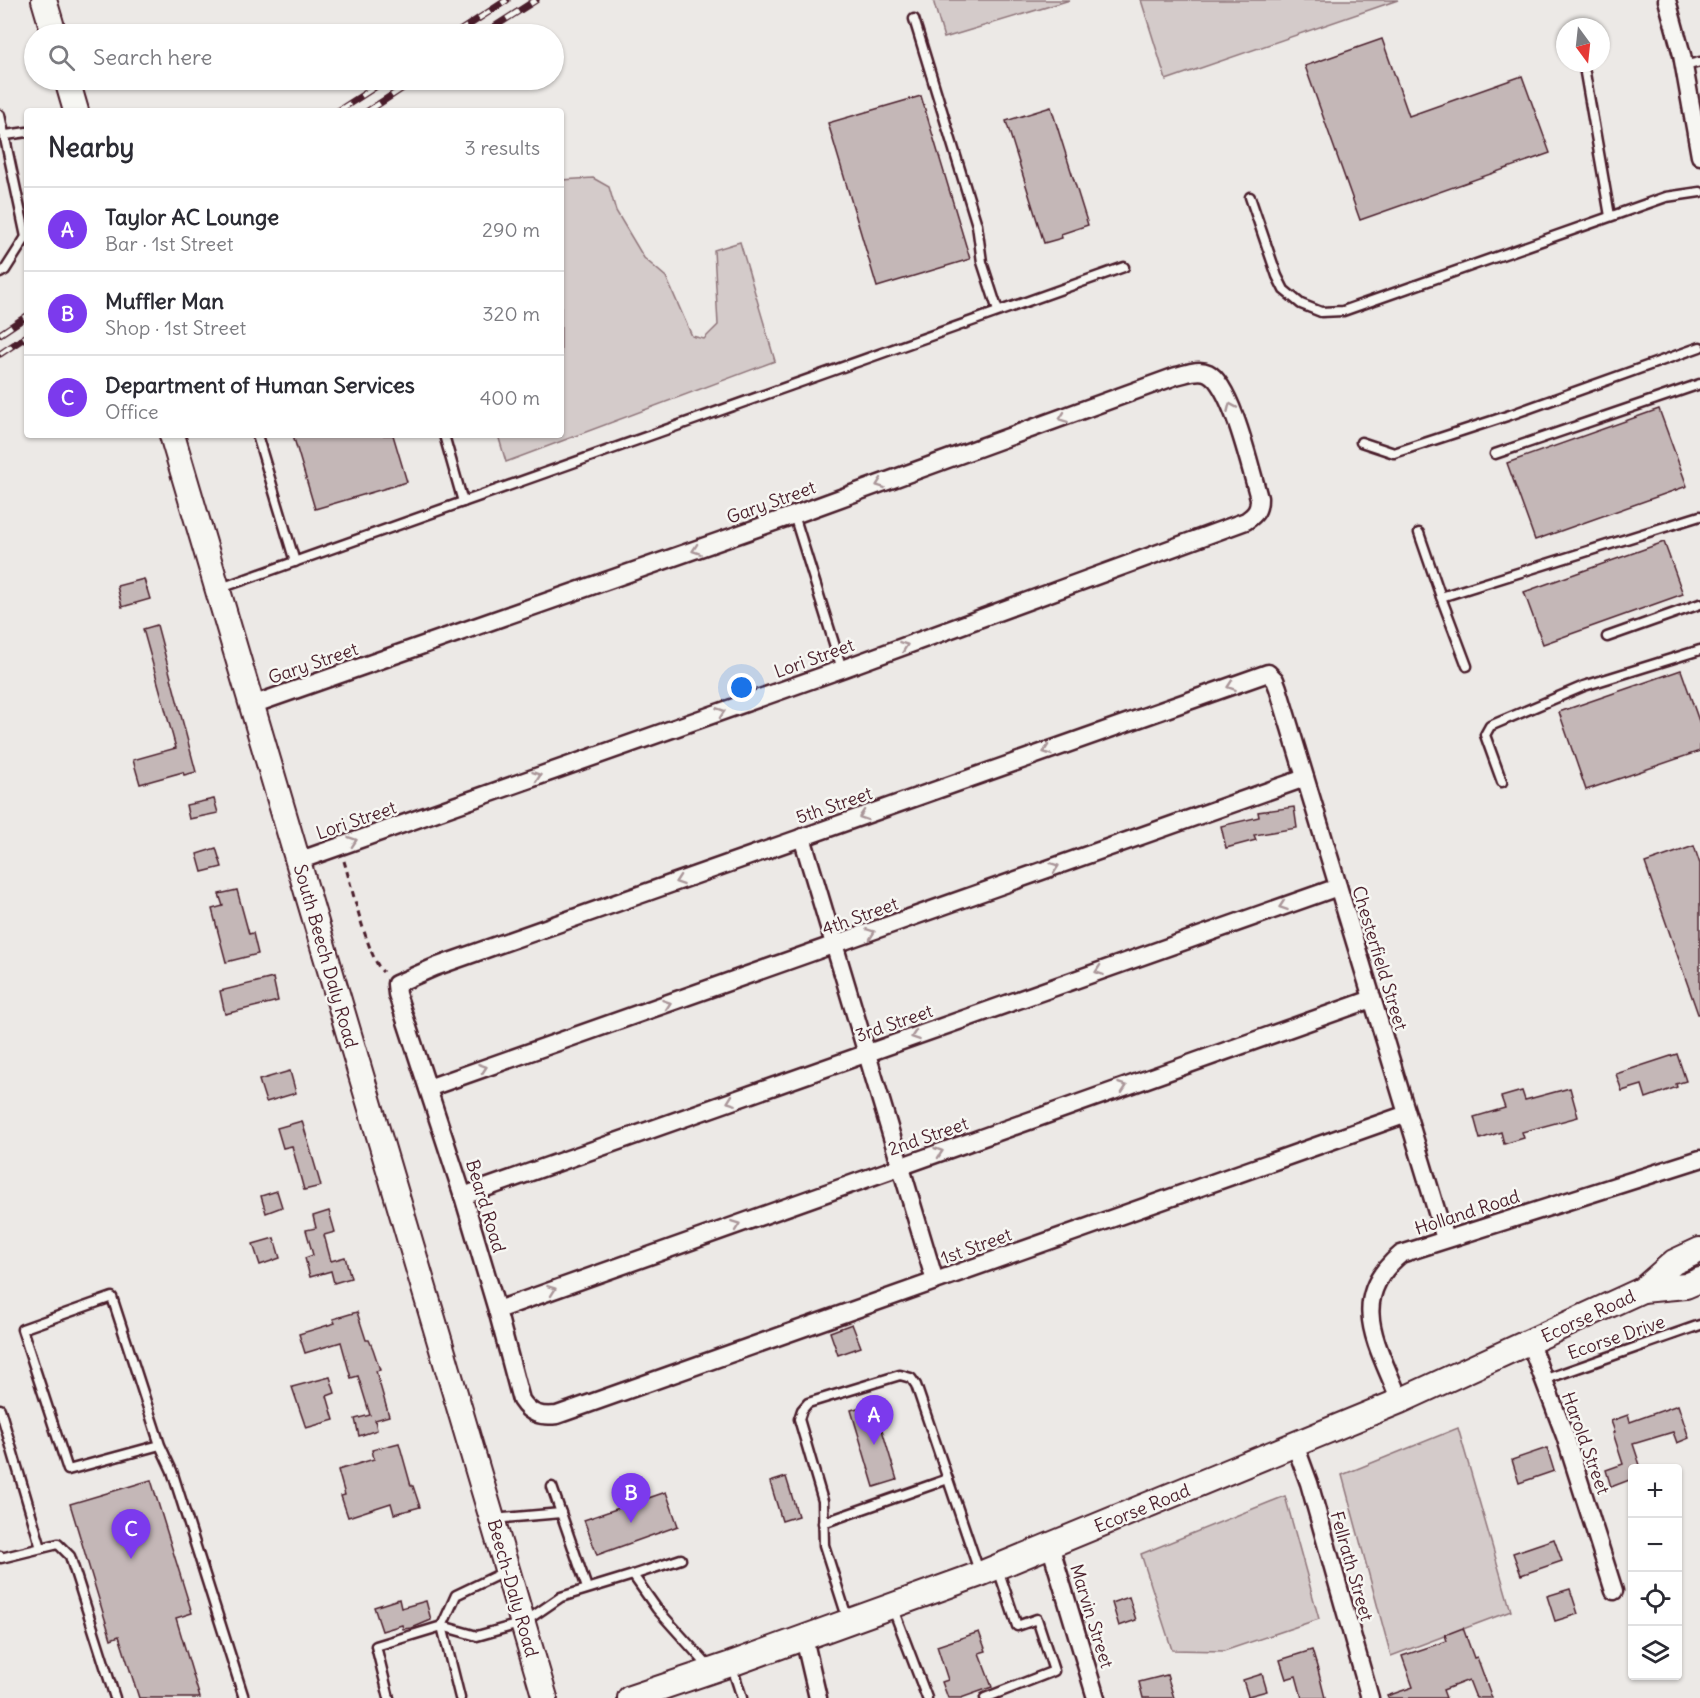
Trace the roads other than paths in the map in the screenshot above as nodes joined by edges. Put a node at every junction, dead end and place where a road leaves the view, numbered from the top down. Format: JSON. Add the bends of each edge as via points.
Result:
{"nodes":[{"id":1,"x":44,"y":0,"type":"edge"},
{"id":2,"x":1667,"y":0,"type":"edge"},
{"id":3,"x":914,"y":19,"type":"dead end"},
{"id":4,"x":51,"y":24,"type":"edge"},
{"id":5,"x":1692,"y":64,"type":"edge"},
{"id":6,"x":1585,"y":73,"type":"dead end"},
{"id":7,"x":70,"y":90,"type":"edge"},
{"id":8,"x":75,"y":108,"type":"edge"},
{"id":9,"x":0,"y":115,"type":"edge"},
{"id":10,"x":24,"y":132,"type":"edge"},
{"id":11,"x":3,"y":133,"type":"edge"},
{"id":12,"x":1700,"y":156,"type":"edge"},
{"id":13,"x":1700,"y":192,"type":"edge"},
{"id":14,"x":1250,"y":197,"type":"dead end"},
{"id":15,"x":1610,"y":216,"type":"junction"},
{"id":16,"x":24,"y":228,"type":"edge"},
{"id":17,"x":24,"y":240,"type":"edge"},
{"id":18,"x":1124,"y":267,"type":"dead end"},
{"id":19,"x":0,"y":273,"type":"edge"},
{"id":20,"x":998,"y":311,"type":"junction"},
{"id":21,"x":1700,"y":347,"type":"edge"},
{"id":22,"x":1700,"y":384,"type":"edge"},
{"id":23,"x":173,"y":438,"type":"edge"},
{"id":24,"x":258,"y":438,"type":"edge"},
{"id":25,"x":445,"y":438,"type":"edge"},
{"id":26,"x":1361,"y":442,"type":"dead end"},
{"id":27,"x":1495,"y":454,"type":"dead end"},
{"id":28,"x":1248,"y":463,"type":"joint"},
{"id":29,"x":463,"y":502,"type":"junction"},
{"id":30,"x":794,"y":515,"type":"junction"},
{"id":31,"x":1700,"y":516,"type":"edge"},
{"id":32,"x":1419,"y":533,"type":"dead end"},
{"id":33,"x":294,"y":562,"type":"junction"},
{"id":34,"x":218,"y":590,"type":"junction"},
{"id":35,"x":1441,"y":597,"type":"junction"},
{"id":36,"x":1700,"y":604,"type":"edge"},
{"id":37,"x":1607,"y":637,"type":"dead end"},
{"id":38,"x":1700,"y":650,"type":"edge"},
{"id":39,"x":1467,"y":666,"type":"dead end"},
{"id":40,"x":842,"y":669,"type":"junction"},
{"id":41,"x":1278,"y":688,"type":"joint"},
{"id":42,"x":252,"y":705,"type":"junction"},
{"id":43,"x":1305,"y":778,"type":"junction"},
{"id":44,"x":1502,"y":782,"type":"dead end"},
{"id":45,"x":802,"y":837,"type":"junction"},
{"id":46,"x":298,"y":861,"type":"junction"},
{"id":47,"x":1338,"y":887,"type":"junction"},
{"id":48,"x":835,"y":945,"type":"junction"},
{"id":49,"x":396,"y":984,"type":"joint"},
{"id":50,"x":1372,"y":999,"type":"junction"},
{"id":51,"x":867,"y":1053,"type":"junction"},
{"id":52,"x":428,"y":1088,"type":"junction"},
{"id":53,"x":1407,"y":1114,"type":"junction"},
{"id":54,"x":1700,"y":1159,"type":"edge"},
{"id":55,"x":901,"y":1166,"type":"junction"},
{"id":56,"x":463,"y":1196,"type":"junction"},
{"id":57,"x":1445,"y":1239,"type":"junction"},
{"id":58,"x":1700,"y":1250,"type":"edge"},
{"id":59,"x":1700,"y":1280,"type":"edge"},
{"id":60,"x":935,"y":1281,"type":"junction"},
{"id":61,"x":1642,"y":1290,"type":"junction"},
{"id":62,"x":497,"y":1310,"type":"junction"},
{"id":63,"x":1700,"y":1325,"type":"edge"},
{"id":64,"x":1530,"y":1343,"type":"junction"},
{"id":65,"x":1543,"y":1380,"type":"junction"},
{"id":66,"x":1400,"y":1401,"type":"junction"},
{"id":67,"x":0,"y":1409,"type":"edge"},
{"id":68,"x":557,"y":1415,"type":"joint"},
{"id":69,"x":160,"y":1445,"type":"junction"},
{"id":70,"x":1295,"y":1445,"type":"junction"},
{"id":71,"x":480,"y":1478,"type":"joint"},
{"id":72,"x":948,"y":1479,"type":"junction"},
{"id":73,"x":552,"y":1487,"type":"dead end"},
{"id":74,"x":561,"y":1513,"type":"junction"},
{"id":75,"x":492,"y":1519,"type":"junction"},
{"id":76,"x":823,"y":1523,"type":"junction"},
{"id":77,"x":1050,"y":1545,"type":"junction"},
{"id":78,"x":41,"y":1548,"type":"junction"},
{"id":79,"x":0,"y":1556,"type":"edge"},
{"id":80,"x":681,"y":1559,"type":"dead end"},
{"id":81,"x":507,"y":1570,"type":"junction"},
{"id":82,"x":988,"y":1570,"type":"junction"},
{"id":83,"x":633,"y":1575,"type":"junction"},
{"id":84,"x":587,"y":1588,"type":"junction"},
{"id":85,"x":1614,"y":1591,"type":"dead end"},
{"id":86,"x":892,"y":1606,"type":"junction"},
{"id":87,"x":849,"y":1622,"type":"junction"},
{"id":88,"x":523,"y":1623,"type":"junction"},
{"id":89,"x":442,"y":1626,"type":"junction"},
{"id":90,"x":804,"y":1638,"type":"junction"},
{"id":91,"x":721,"y":1667,"type":"junction"},
{"id":92,"x":115,"y":1698,"type":"edge"},
{"id":93,"x":244,"y":1698,"type":"edge"},
{"id":94,"x":389,"y":1698,"type":"edge"},
{"id":95,"x":460,"y":1698,"type":"edge"},
{"id":96,"x":545,"y":1698,"type":"edge"},
{"id":97,"x":630,"y":1698,"type":"edge"},
{"id":98,"x":742,"y":1698,"type":"edge"},
{"id":99,"x":818,"y":1698,"type":"edge"},
{"id":100,"x":927,"y":1698,"type":"edge"},
{"id":101,"x":985,"y":1698,"type":"edge"},
{"id":102,"x":1096,"y":1698,"type":"edge"},
{"id":103,"x":1370,"y":1698,"type":"edge"}],
"edges":[{"from":1,"to":4,"type":"street"},
{"from":2,"to":5,"type":"street"},
{"from":3,"to":20,"type":"lane","via":[[977,225],[982,262]]},
{"from":5,"to":12,"type":"street"},
{"from":6,"to":15,"type":"lane"},
{"from":7,"to":8,"type":"street"},
{"from":9,"to":11,"type":"lane"},
{"from":10,"to":11,"type":"lane"},
{"from":11,"to":16,"type":"lane"},
{"from":13,"to":15,"type":"lane","via":[[1666,196]]},
{"from":14,"to":15,"type":"lane","via":[[1284,290],[1301,304],[1321,312],[1343,311]]},
{"from":17,"to":19,"type":"lane"},
{"from":18,"to":20,"type":"lane"},
{"from":20,"to":29,"type":"lane"},
{"from":21,"to":26,"type":"lane","via":[[1394,453]]},
{"from":22,"to":27,"type":"lane"},
{"from":23,"to":34,"type":"street","name":"South Beech Daly Road"},
{"from":24,"to":33,"type":"lane"},
{"from":25,"to":29,"type":"lane"},
{"from":28,"to":30,"type":"street","name":"Gary Street","one_way":true,"via":[[1223,389],[1208,373],[1196,371]]},
{"from":40,"to":28,"type":"street","name":"Lori Street","one_way":true,"via":[[1246,522],[1259,507]]},
{"from":29,"to":33,"type":"lane"},
{"from":30,"to":40,"type":"lane"},
{"from":30,"to":42,"type":"street","name":"Gary Street","one_way":true},
{"from":31,"to":35,"type":"lane"},
{"from":32,"to":35,"type":"lane"},
{"from":33,"to":34,"type":"lane"},
{"from":34,"to":42,"type":"street","name":"South Beech Daly Road"},
{"from":35,"to":39,"type":"lane"},
{"from":36,"to":37,"type":"lane"},
{"from":38,"to":44,"type":"lane","via":[[1584,686],[1490,726],[1485,735]]},
{"from":46,"to":40,"type":"street","name":"Lori Street","one_way":true},
{"from":41,"to":43,"type":"street","name":"Chesterfield Street"},
{"from":41,"to":45,"type":"street","name":"5th Street","one_way":true,"via":[[1268,673]]},
{"from":42,"to":46,"type":"street","name":"South Beech Daly Road"},
{"from":43,"to":47,"type":"street","name":"Chesterfield Street"},
{"from":48,"to":43,"type":"street","name":"4th Street","one_way":true},
{"from":45,"to":48,"type":"street"},
{"from":45,"to":49,"type":"street","name":"5th Street","one_way":true},
{"from":46,"to":71,"type":"street","name":"South Beech Daly Road"},
{"from":47,"to":50,"type":"street","name":"Chesterfield Street"},
{"from":47,"to":51,"type":"street","name":"3rd Street","one_way":true},
{"from":48,"to":51,"type":"street"},
{"from":52,"to":48,"type":"street","name":"4th Street","one_way":true},
{"from":49,"to":52,"type":"street","name":"Beard Road"},
{"from":50,"to":53,"type":"street","name":"Chesterfield Street"},
{"from":55,"to":50,"type":"street","name":"2nd Street","one_way":true},
{"from":51,"to":55,"type":"street"},
{"from":51,"to":56,"type":"street","name":"3rd Street","one_way":true},
{"from":52,"to":56,"type":"street","name":"Beard Road"},
{"from":53,"to":57,"type":"street","name":"Chesterfield Street"},
{"from":53,"to":60,"type":"street","name":"1st Street"},
{"from":54,"to":57,"type":"street","name":"Holland Road"},
{"from":55,"to":60,"type":"street"},
{"from":62,"to":55,"type":"street","name":"2nd Street","one_way":true},
{"from":56,"to":62,"type":"street","name":"Beard Road"},
{"from":57,"to":66,"type":"street","name":"Holland Road","via":[[1401,1254],[1380,1275],[1371,1295],[1374,1335]]},
{"from":58,"to":61,"type":"street","name":"Ecorse Road","via":[[1674,1262]]},
{"from":59,"to":61,"type":"street","name":"Ecorse Road","via":[[1686,1286]]},
{"from":60,"to":68,"type":"street","name":"1st Street"},
{"from":61,"to":64,"type":"street","name":"Ecorse Road"},
{"from":62,"to":68,"type":"street","name":"Beard Road","via":[[521,1400],[535,1414]]},
{"from":63,"to":65,"type":"lane","name":"Ecorse Drive"},
{"from":64,"to":65,"type":"street","name":"Harold Street"},
{"from":64,"to":66,"type":"street","name":"Ecorse Road"},
{"from":65,"to":85,"type":"street","name":"Harold Street","via":[[1581,1483]]},
{"from":66,"to":70,"type":"street","name":"Ecorse Road"},
{"from":67,"to":78,"type":"lane"},
{"from":69,"to":69,"type":"lane","via":[[68,1470],[22,1329],[112,1297]]},
{"from":69,"to":93,"type":"lane"},
{"from":70,"to":77,"type":"street","name":"Ecorse Road"},
{"from":70,"to":103,"type":"street","name":"Fellrath Street"},
{"from":71,"to":75,"type":"street","name":"Beech-Daly Road"},
{"from":72,"to":76,"type":"lane"},
{"from":72,"to":76,"type":"lane","via":[[916,1385],[910,1378],[900,1375],[808,1403],[799,1419],[823,1501]]},
{"from":72,"to":82,"type":"lane"},
{"from":73,"to":74,"type":"lane"},
{"from":74,"to":75,"type":"lane"},
{"from":74,"to":84,"type":"lane"},
{"from":75,"to":81,"type":"street","name":"Beech-Daly Road"},
{"from":76,"to":87,"type":"lane","via":[[824,1545]]},
{"from":77,"to":82,"type":"street","name":"Ecorse Road"},
{"from":77,"to":102,"type":"street","name":"Marvin Street"},
{"from":78,"to":79,"type":"lane"},
{"from":78,"to":92,"type":"lane","via":[[58,1544],[70,1556]]},
{"from":80,"to":83,"type":"lane"},
{"from":81,"to":88,"type":"street","name":"Beech-Daly Road"},
{"from":81,"to":89,"type":"lane","via":[[456,1595]]},
{"from":82,"to":86,"type":"street","name":"Ecorse Road"},
{"from":82,"to":101,"type":"lane","via":[[1017,1626],[1037,1619],[1054,1671]]},
{"from":83,"to":84,"type":"lane"},
{"from":83,"to":91,"type":"lane","via":[[657,1609]]},
{"from":84,"to":88,"type":"lane","via":[[561,1597]]},
{"from":86,"to":87,"type":"street","name":"Ecorse Road"},
{"from":86,"to":100,"type":"lane"},
{"from":87,"to":90,"type":"street","name":"Ecorse Road"},
{"from":88,"to":89,"type":"lane","via":[[477,1636]]},
{"from":88,"to":96,"type":"street","name":"Beech-Daly Road"},
{"from":89,"to":94,"type":"lane","via":[[376,1646]]},
{"from":89,"to":95,"type":"lane"},
{"from":90,"to":91,"type":"street","name":"Ecorse Road"},
{"from":90,"to":99,"type":"street"},
{"from":91,"to":97,"type":"street","name":"Ecorse Road"},
{"from":91,"to":98,"type":"lane"}]}
